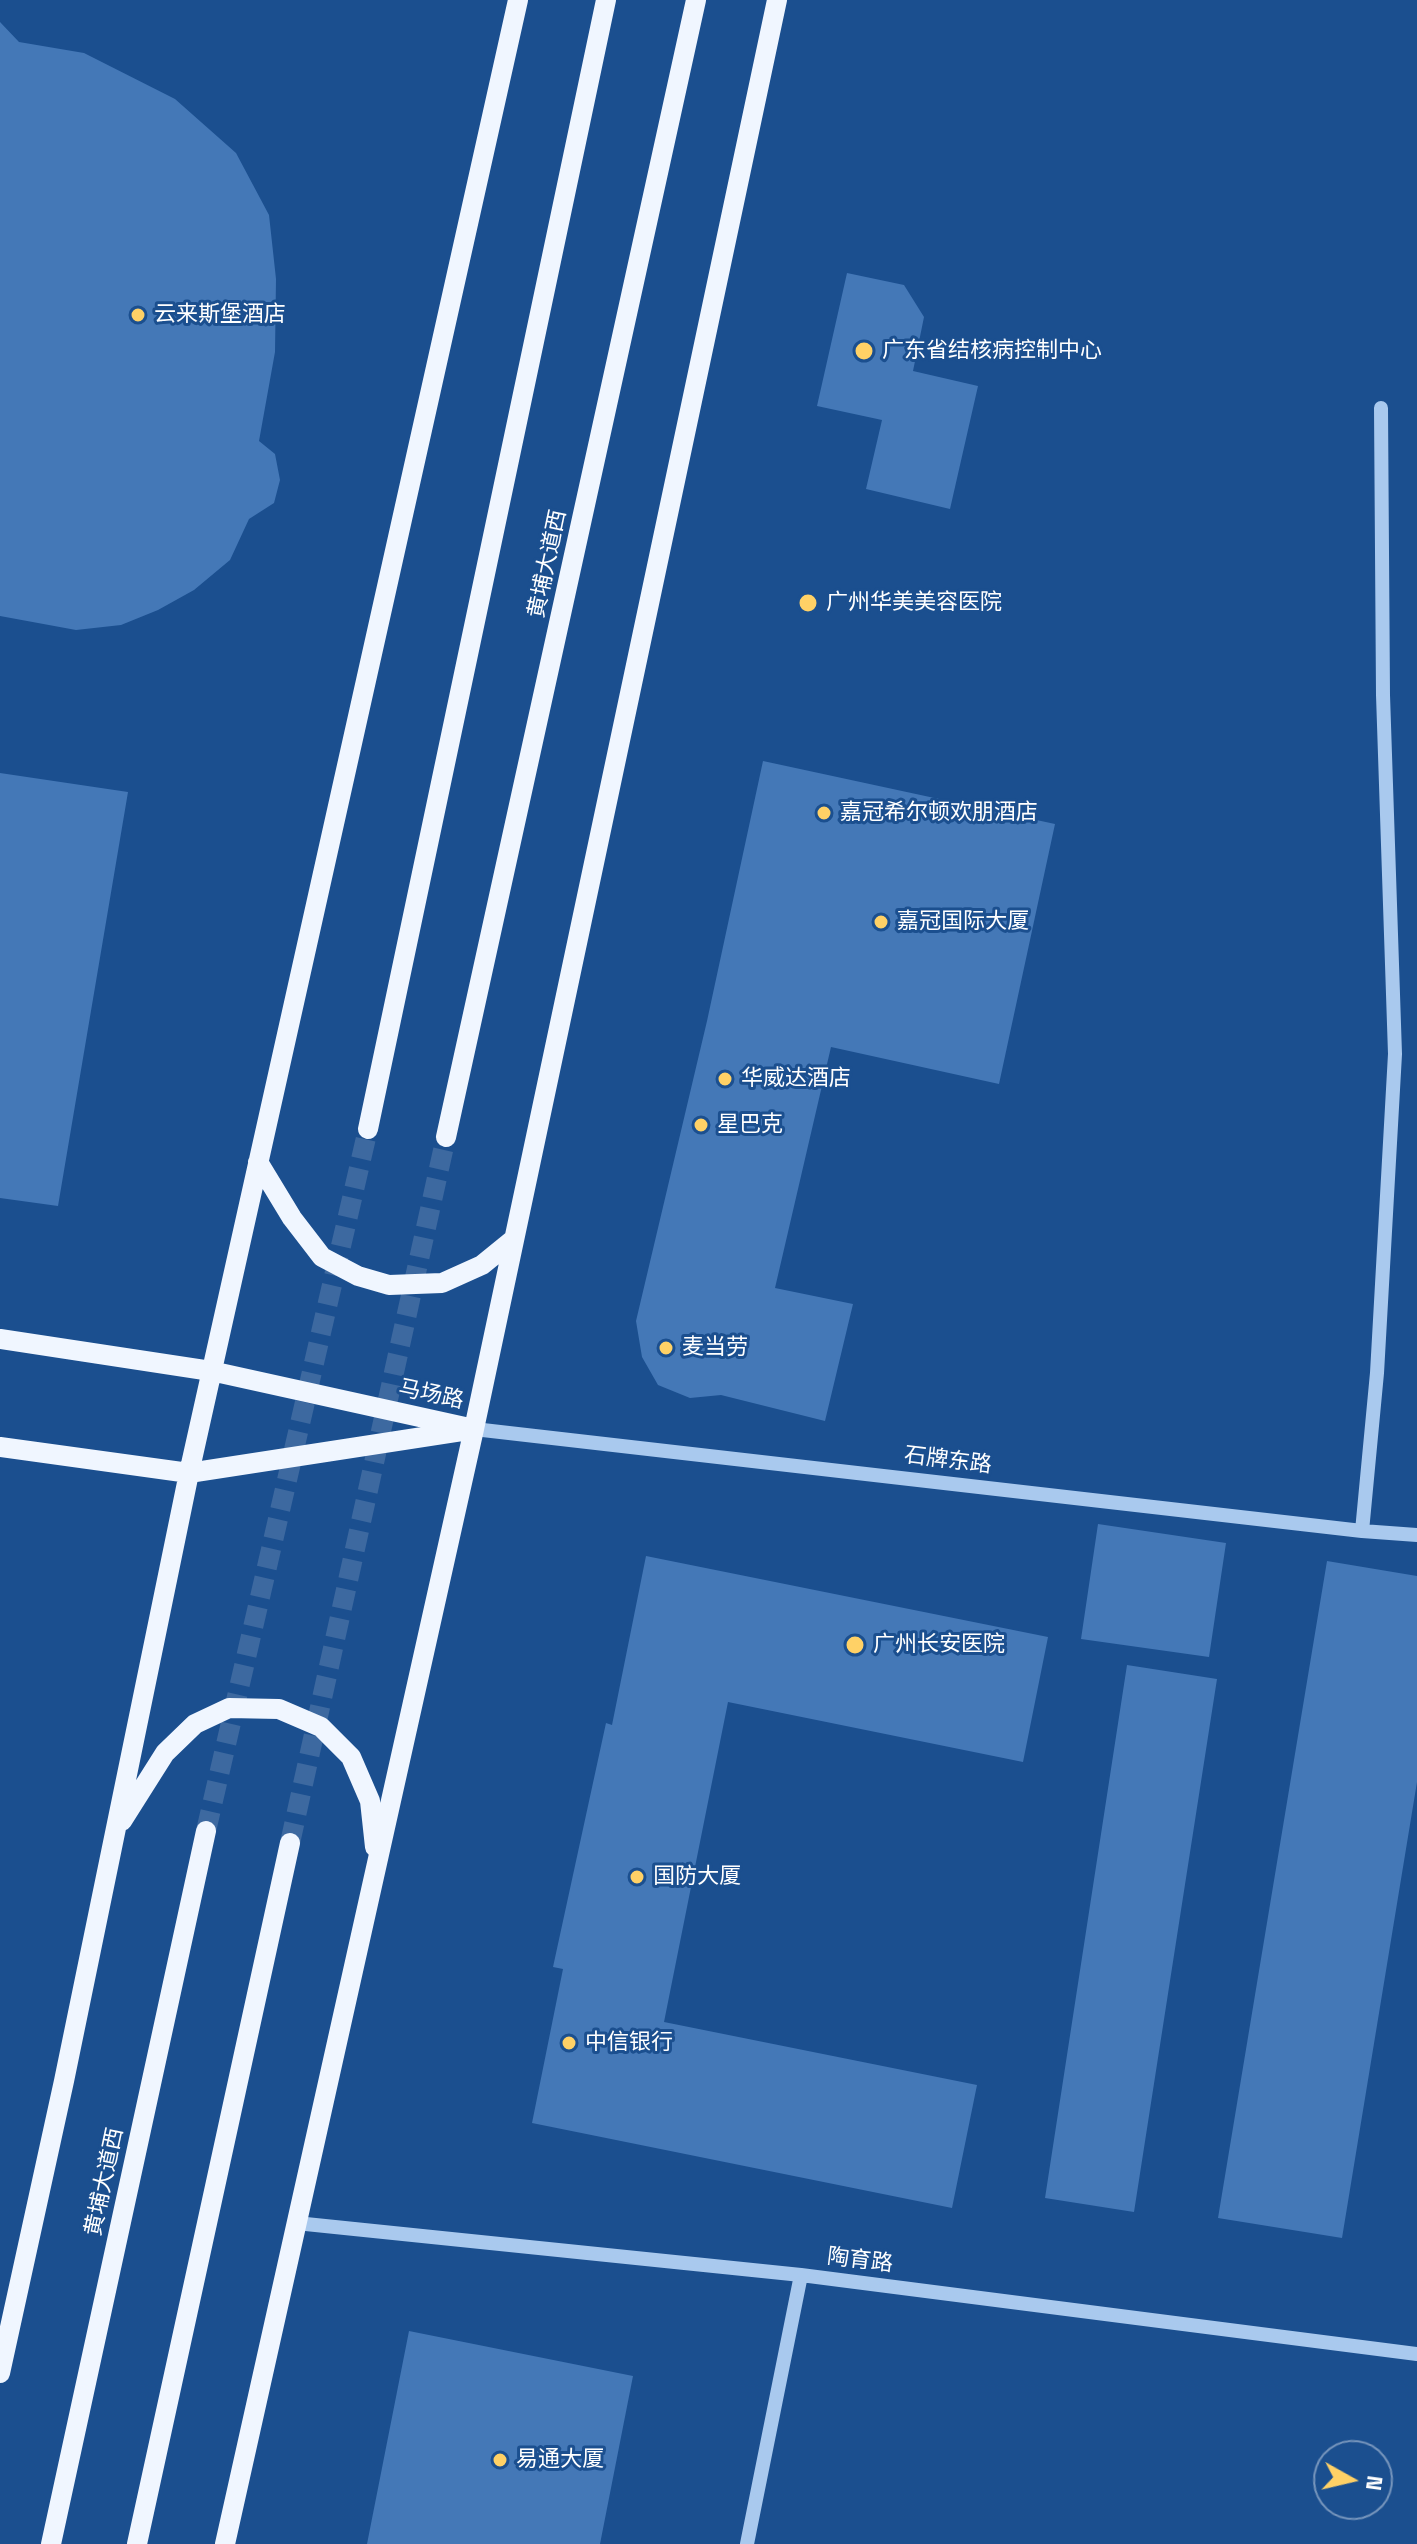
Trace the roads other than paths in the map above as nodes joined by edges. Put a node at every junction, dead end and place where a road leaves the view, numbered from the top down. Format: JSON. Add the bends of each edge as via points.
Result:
{"nodes":[{"id":1,"x":518,"y":0,"type":"edge"},
{"id":2,"x":606,"y":0,"type":"edge"},
{"id":3,"x":696,"y":0,"type":"edge"},
{"id":4,"x":777,"y":0,"type":"edge"},
{"id":5,"x":1381,"y":408,"type":"dead end"},
{"id":6,"x":368,"y":1129,"type":"tunnel mouth"},
{"id":7,"x":446,"y":1137,"type":"tunnel mouth"},
{"id":8,"x":258,"y":1162,"type":"junction"},
{"id":9,"x":514,"y":1239,"type":"junction"},
{"id":10,"x":0,"y":1339,"type":"edge"},
{"id":11,"x":211,"y":1371,"type":"junction"},
{"id":12,"x":474,"y":1429,"type":"junction"},
{"id":13,"x":0,"y":1447,"type":"edge"},
{"id":14,"x":189,"y":1473,"type":"junction"},
{"id":15,"x":1362,"y":1531,"type":"junction"},
{"id":16,"x":1417,"y":1535,"type":"edge"},
{"id":17,"x":206,"y":1831,"type":"tunnel mouth"},
{"id":18,"x":116,"y":1832,"type":"junction"},
{"id":19,"x":290,"y":1843,"type":"tunnel mouth"},
{"id":20,"x":377,"y":1866,"type":"junction"},
{"id":21,"x":296,"y":2223,"type":"junction"},
{"id":22,"x":801,"y":2275,"type":"junction"},
{"id":23,"x":1417,"y":2354,"type":"edge"},
{"id":24,"x":0,"y":2373,"type":"edge"},
{"id":25,"x":51,"y":2544,"type":"edge"},
{"id":26,"x":137,"y":2544,"type":"edge"},
{"id":27,"x":225,"y":2544,"type":"edge"},
{"id":28,"x":747,"y":2544,"type":"edge"}],
"edges":[{"from":1,"to":8,"type":"main road"},
{"from":2,"to":6,"type":"main road"},
{"from":3,"to":7,"type":"main road","name":"黄埔大道西"},
{"from":4,"to":9,"type":"main road"},
{"from":5,"to":15,"type":"street","via":[[1383,695],[1395,1054],[1377,1373]]},
{"from":8,"to":9,"type":"main road","via":[[322,1257],[358,1276],[389,1285],[442,1283],[482,1265]]},
{"from":8,"to":11,"type":"main road"},
{"from":9,"to":12,"type":"main road"},
{"from":10,"to":11,"type":"main road","name":"马场路"},
{"from":11,"to":12,"type":"main road","name":"马场路"},
{"from":11,"to":14,"type":"main road"},
{"from":12,"to":14,"type":"main road","name":"马场路"},
{"from":12,"to":15,"type":"street","name":"石牌东路"},
{"from":12,"to":20,"type":"main road"},
{"from":13,"to":14,"type":"main road","name":"马场路"},
{"from":14,"to":18,"type":"main road"},
{"from":15,"to":16,"type":"street","name":"石牌东路"},
{"from":17,"to":25,"type":"main road","name":"黄埔大道西"},
{"from":18,"to":20,"type":"main road","via":[[165,1753],[195,1724],[229,1708],[279,1709],[321,1727],[351,1757],[370,1801]]},
{"from":18,"to":24,"type":"main road"},
{"from":19,"to":26,"type":"main road"},
{"from":20,"to":21,"type":"main road"},
{"from":21,"to":22,"type":"street","name":"陶育路"},
{"from":21,"to":27,"type":"main road"},
{"from":22,"to":23,"type":"street","name":"陶育路"},
{"from":22,"to":28,"type":"street"}]}
